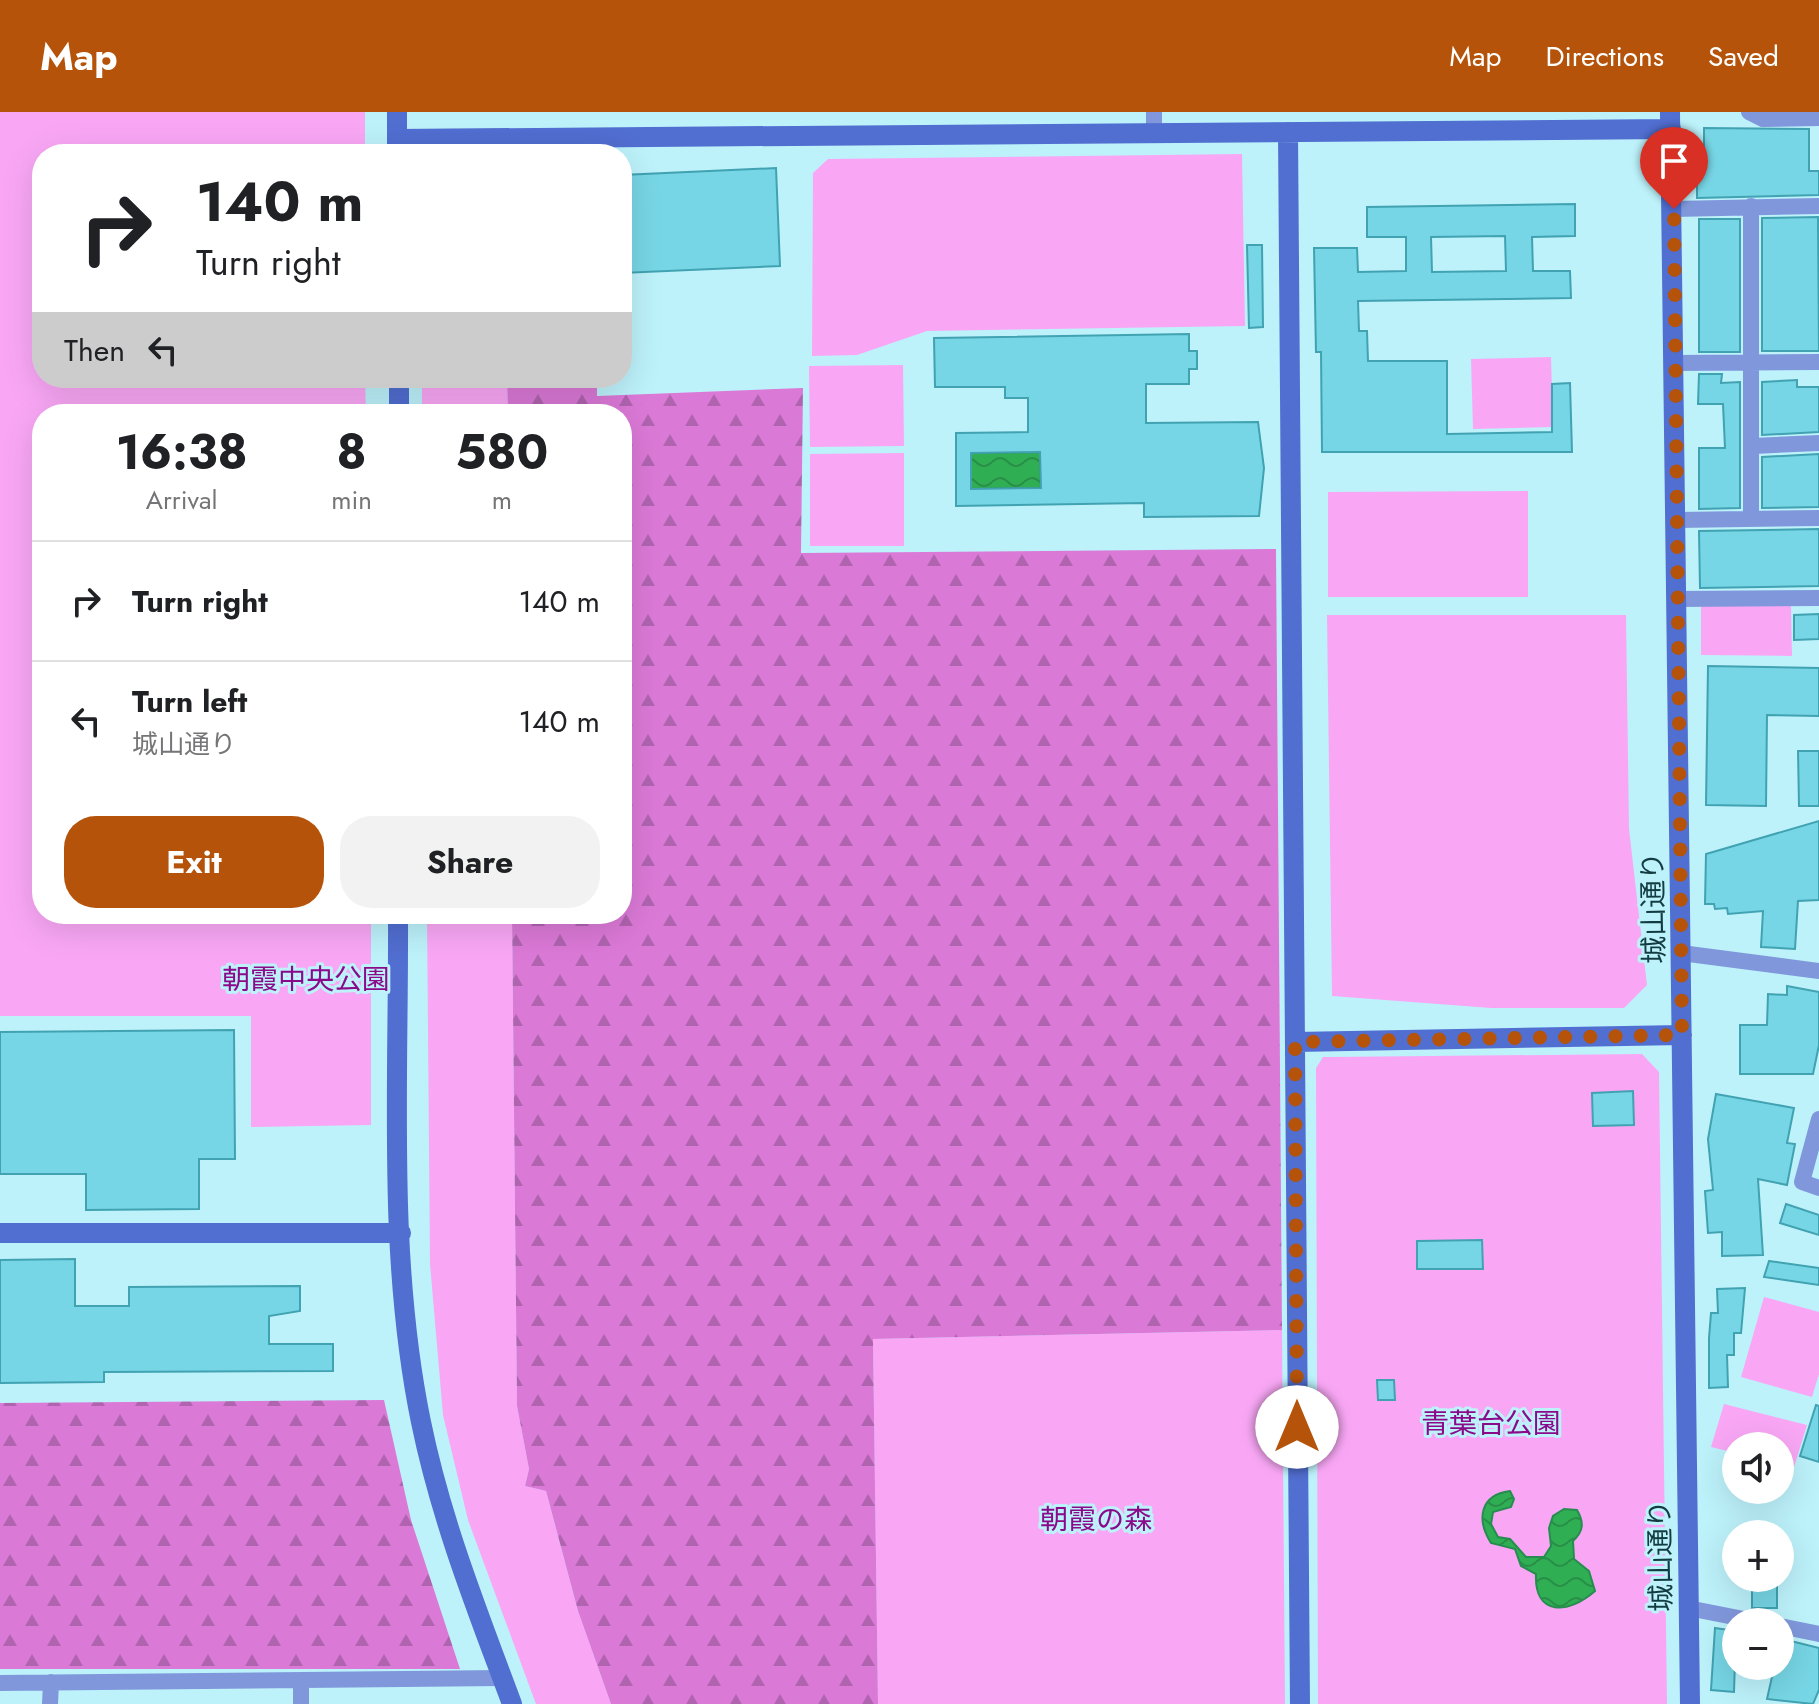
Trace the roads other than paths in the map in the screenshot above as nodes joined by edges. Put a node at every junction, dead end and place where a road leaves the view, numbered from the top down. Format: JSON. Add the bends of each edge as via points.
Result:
{"nodes":[{"id":1,"x":397,"y":112,"type":"edge"},
{"id":2,"x":1749,"y":112,"type":"edge"},
{"id":3,"x":1819,"y":118,"type":"edge"},
{"id":4,"x":1671,"y":120,"type":"edge"},
{"id":5,"x":1154,"y":122,"type":"edge"},
{"id":6,"x":1288,"y":132,"type":"junction"},
{"id":7,"x":397,"y":144,"type":"edge"},
{"id":8,"x":460,"y":144,"type":"edge"},
{"id":9,"x":1751,"y":206,"type":"junction"},
{"id":10,"x":1819,"y":206,"type":"edge"},
{"id":11,"x":1674,"y":209,"type":"junction"},
{"id":12,"x":1819,"y":362,"type":"edge"},
{"id":13,"x":1676,"y":363,"type":"junction"},
{"id":14,"x":1753,"y":364,"type":"junction"},
{"id":15,"x":1819,"y":443,"type":"edge"},
{"id":16,"x":1753,"y":446,"type":"junction"},
{"id":17,"x":1751,"y":518,"type":"junction"},
{"id":18,"x":1819,"y":518,"type":"edge"},
{"id":19,"x":1677,"y":520,"type":"junction"},
{"id":20,"x":1819,"y":598,"type":"edge"},
{"id":21,"x":1677,"y":599,"type":"junction"},
{"id":22,"x":398,"y":924,"type":"edge"},
{"id":23,"x":1681,"y":953,"type":"junction"},
{"id":24,"x":1819,"y":971,"type":"edge"},
{"id":25,"x":1682,"y":1035,"type":"junction"},
{"id":26,"x":1295,"y":1042,"type":"junction"},
{"id":27,"x":1819,"y":1119,"type":"edge"},
{"id":28,"x":1819,"y":1188,"type":"edge"},
{"id":29,"x":0,"y":1233,"type":"edge"},
{"id":30,"x":401,"y":1233,"type":"junction"},
{"id":31,"x":1688,"y":1608,"type":"junction"},
{"id":32,"x":1722,"y":1615,"type":"edge"},
{"id":33,"x":1794,"y":1629,"type":"edge"},
{"id":34,"x":1819,"y":1634,"type":"edge"},
{"id":35,"x":502,"y":1678,"type":"junction"},
{"id":36,"x":301,"y":1680,"type":"junction"},
{"id":37,"x":51,"y":1682,"type":"junction"},
{"id":38,"x":0,"y":1683,"type":"edge"},
{"id":39,"x":50,"y":1704,"type":"edge"},
{"id":40,"x":301,"y":1704,"type":"edge"},
{"id":41,"x":512,"y":1704,"type":"edge"},
{"id":42,"x":1300,"y":1704,"type":"edge"},
{"id":43,"x":1690,"y":1704,"type":"edge"}],
"edges":[{"from":1,"to":7,"type":"street"},
{"from":2,"to":3,"type":"street","via":[[1763,119]]},
{"from":4,"to":6,"type":"street"},
{"from":4,"to":11,"type":"street","name":"城山通り"},
{"from":5,"to":6,"type":"street"},
{"from":5,"to":8,"type":"street"},
{"from":6,"to":26,"type":"street"},
{"from":9,"to":10,"type":"street"},
{"from":9,"to":11,"type":"street"},
{"from":9,"to":14,"type":"street"},
{"from":11,"to":13,"type":"street","name":"城山通り"},
{"from":12,"to":14,"type":"street"},
{"from":13,"to":14,"type":"street"},
{"from":13,"to":19,"type":"street","name":"城山通り"},
{"from":14,"to":16,"type":"street"},
{"from":15,"to":16,"type":"street"},
{"from":16,"to":17,"type":"street"},
{"from":17,"to":18,"type":"street"},
{"from":17,"to":19,"type":"street"},
{"from":19,"to":21,"type":"street","name":"城山通り"},
{"from":20,"to":21,"type":"street"},
{"from":21,"to":23,"type":"street","name":"城山通り"},
{"from":22,"to":30,"type":"street"},
{"from":23,"to":24,"type":"street"},
{"from":23,"to":25,"type":"street","name":"城山通り"},
{"from":25,"to":26,"type":"street"},
{"from":25,"to":31,"type":"street","name":"城山通り"},
{"from":26,"to":42,"type":"street"},
{"from":27,"to":28,"type":"street","via":[[1802,1182]]},
{"from":29,"to":30,"type":"street"},
{"from":30,"to":35,"type":"street","via":[[406,1329],[424,1435],[444,1522]]},
{"from":31,"to":32,"type":"street"},
{"from":31,"to":43,"type":"street","name":"城山通り"},
{"from":33,"to":34,"type":"street"},
{"from":35,"to":36,"type":"street"},
{"from":35,"to":41,"type":"street"},
{"from":36,"to":37,"type":"street"},
{"from":36,"to":40,"type":"street"},
{"from":37,"to":38,"type":"street"},
{"from":37,"to":39,"type":"street"}]}
